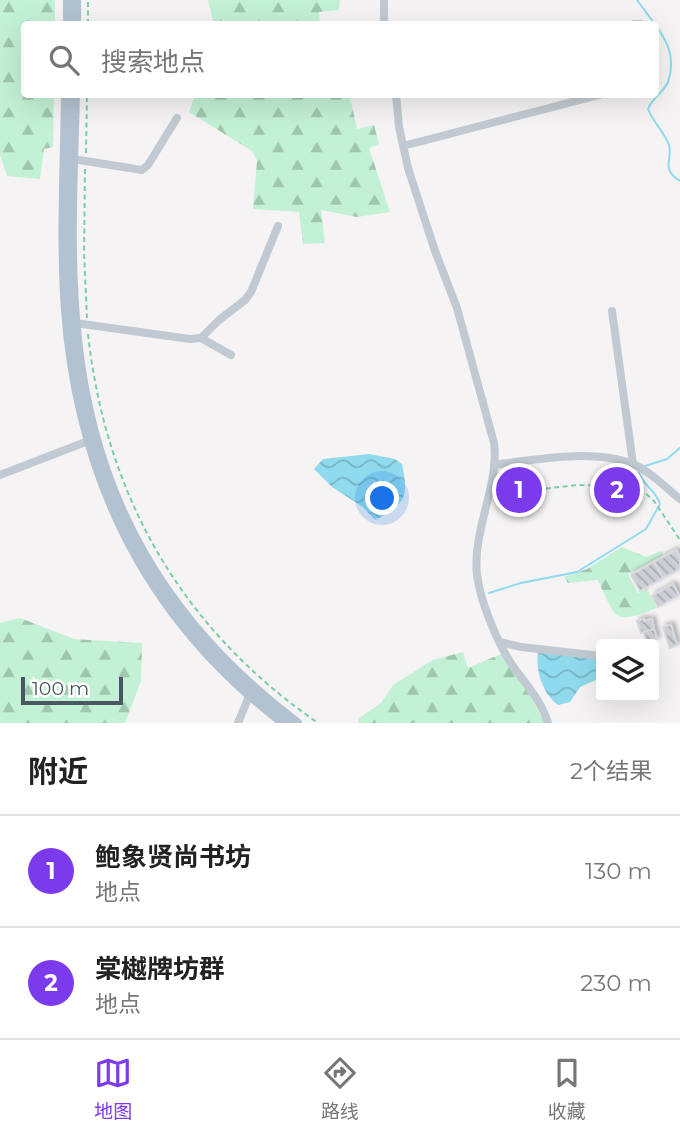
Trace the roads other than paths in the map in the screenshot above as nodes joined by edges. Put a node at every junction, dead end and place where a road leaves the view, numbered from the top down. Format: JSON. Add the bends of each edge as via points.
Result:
{"nodes":[{"id":1,"x":68,"y":0,"type":"edge"},
{"id":2,"x":76,"y":0,"type":"edge"},
{"id":3,"x":384,"y":0,"type":"edge"},
{"id":4,"x":68,"y":21,"type":"edge"},
{"id":5,"x":76,"y":21,"type":"edge"},
{"id":6,"x":384,"y":21,"type":"edge"},
{"id":7,"x":66,"y":98,"type":"edge"},
{"id":8,"x":75,"y":98,"type":"edge"},
{"id":9,"x":396,"y":98,"type":"edge"},
{"id":10,"x":588,"y":98,"type":"edge"},
{"id":11,"x":177,"y":118,"type":"dead end"},
{"id":12,"x":402,"y":146,"type":"junction"},
{"id":13,"x":73,"y":159,"type":"junction"},
{"id":14,"x":278,"y":226,"type":"dead end"},
{"id":15,"x":611,"y":312,"type":"dead end"},
{"id":16,"x":75,"y":323,"type":"junction"},
{"id":17,"x":201,"y":338,"type":"junction"},
{"id":18,"x":231,"y":355,"type":"dead end"},
{"id":19,"x":88,"y":441,"type":"junction"},
{"id":20,"x":633,"y":464,"type":"junction"},
{"id":21,"x":494,"y":466,"type":"junction"},
{"id":22,"x":0,"y":475,"type":"edge"},
{"id":23,"x":680,"y":499,"type":"edge"},
{"id":24,"x":500,"y":642,"type":"junction"},
{"id":25,"x":596,"y":655,"type":"edge"},
{"id":26,"x":249,"y":696,"type":"junction"},
{"id":27,"x":239,"y":723,"type":"edge"},
{"id":28,"x":284,"y":723,"type":"edge"},
{"id":29,"x":297,"y":723,"type":"edge"},
{"id":30,"x":548,"y":723,"type":"edge"}],
"edges":[{"from":1,"to":4,"type":"main road"},
{"from":2,"to":5,"type":"main road"},
{"from":3,"to":6,"type":"street"},
{"from":7,"to":19,"type":"main road","via":[[66,310]]},
{"from":8,"to":13,"type":"main road"},
{"from":9,"to":12,"type":"street"},
{"from":10,"to":12,"type":"street"},
{"from":11,"to":13,"type":"street","via":[[144,169]]},
{"from":12,"to":21,"type":"street","via":[[457,308],[494,443]]},
{"from":13,"to":16,"type":"main road"},
{"from":14,"to":17,"type":"street","via":[[251,292]]},
{"from":15,"to":20,"type":"street"},
{"from":16,"to":17,"type":"street"},
{"from":16,"to":29,"type":"main road","via":[[93,431],[140,548],[208,644]]},
{"from":17,"to":18,"type":"street"},
{"from":19,"to":22,"type":"street"},
{"from":19,"to":26,"type":"main road","via":[[114,512],[155,588],[190,636]]},
{"from":20,"to":21,"type":"street","via":[[554,457]]},
{"from":20,"to":23,"type":"street"},
{"from":21,"to":24,"type":"street","via":[[482,515],[477,568],[480,591]]},
{"from":24,"to":25,"type":"street"},
{"from":24,"to":30,"type":"street","via":[[536,695]]},
{"from":26,"to":27,"type":"street"},
{"from":26,"to":28,"type":"main road"}]}
